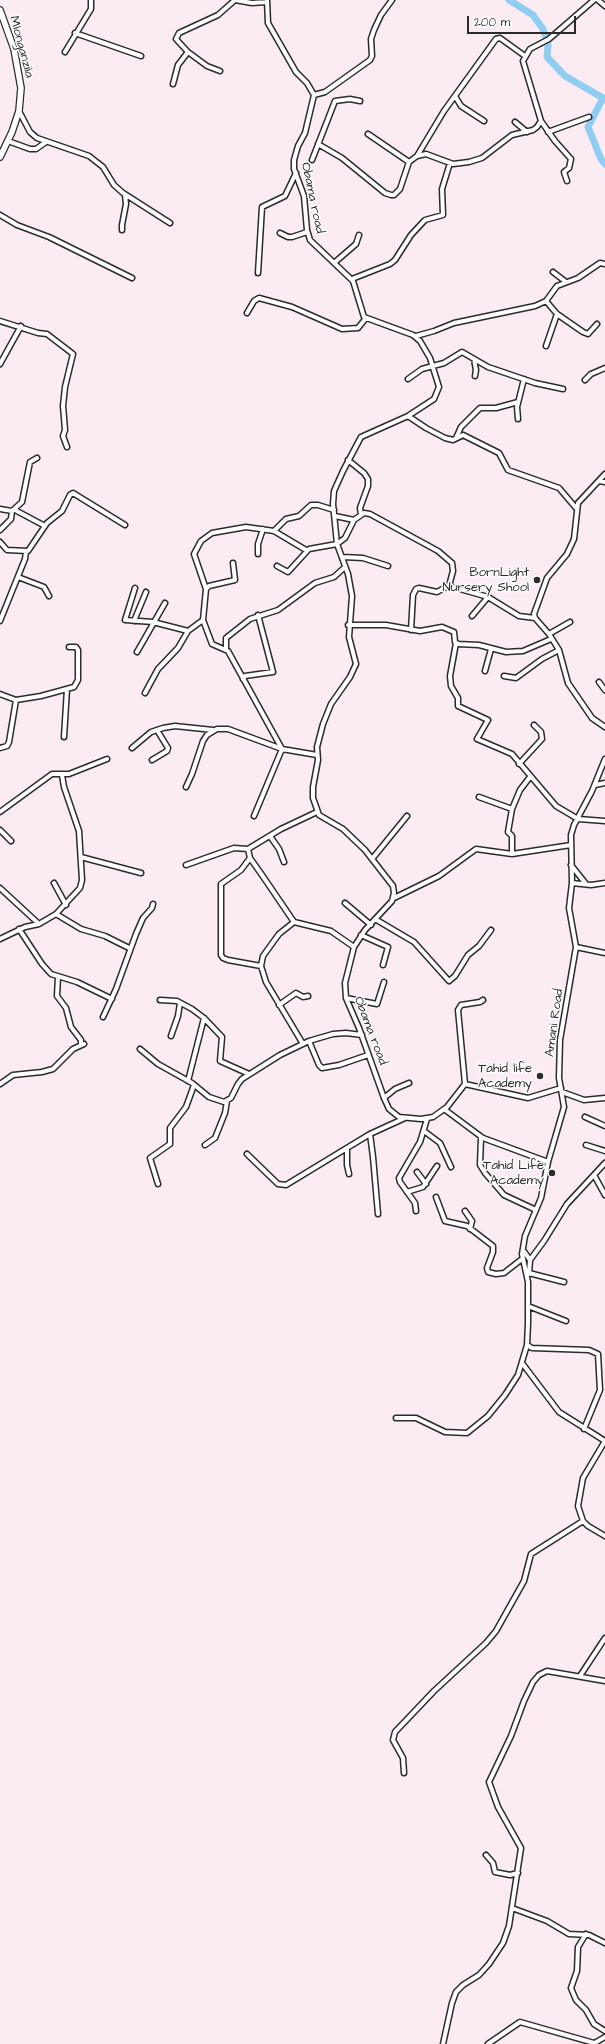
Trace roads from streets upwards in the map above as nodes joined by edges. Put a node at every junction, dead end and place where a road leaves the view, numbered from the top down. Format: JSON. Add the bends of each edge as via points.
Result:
{"nodes":[{"id":1,"x":91,"y":0,"type":"edge"},
{"id":2,"x":392,"y":0,"type":"edge"},
{"id":3,"x":594,"y":0,"type":"edge"},
{"id":4,"x":598,"y":0,"type":"edge"},
{"id":5,"x":267,"y":1,"type":"edge"},
{"id":6,"x":605,"y":6,"type":"edge"},
{"id":7,"x":0,"y":10,"type":"edge"},
{"id":8,"x":2,"y":20,"type":"edge"},
{"id":9,"x":75,"y":33,"type":"junction"},
{"id":10,"x":65,"y":52,"type":"dead end"},
{"id":11,"x":188,"y":52,"type":"junction"},
{"id":12,"x":141,"y":56,"type":"dead end"},
{"id":13,"x":525,"y":56,"type":"junction"},
{"id":14,"x":220,"y":71,"type":"dead end"},
{"id":15,"x":173,"y":84,"type":"dead end"},
{"id":16,"x":314,"y":95,"type":"junction"},
{"id":17,"x":455,"y":96,"type":"junction"},
{"id":18,"x":360,"y":101,"type":"dead end"},
{"id":19,"x":19,"y":111,"type":"junction"},
{"id":20,"x":589,"y":117,"type":"dead end"},
{"id":21,"x":484,"y":121,"type":"dead end"},
{"id":22,"x":541,"y":121,"type":"junction"},
{"id":23,"x":515,"y":122,"type":"dead end"},
{"id":24,"x":527,"y":132,"type":"junction"},
{"id":25,"x":548,"y":132,"type":"junction"},
{"id":26,"x":368,"y":134,"type":"dead end"},
{"id":27,"x":8,"y":141,"type":"junction"},
{"id":28,"x":46,"y":142,"type":"junction"},
{"id":29,"x":318,"y":144,"type":"junction"},
{"id":30,"x":417,"y":156,"type":"junction"},
{"id":31,"x":0,"y":157,"type":"edge"},
{"id":32,"x":312,"y":160,"type":"dead end"},
{"id":33,"x":410,"y":162,"type":"junction"},
{"id":34,"x":450,"y":163,"type":"junction"},
{"id":35,"x":296,"y":173,"type":"junction"},
{"id":36,"x":567,"y":181,"type":"dead end"},
{"id":37,"x":125,"y":195,"type":"junction"},
{"id":38,"x":0,"y":215,"type":"edge"},
{"id":39,"x":170,"y":223,"type":"dead end"},
{"id":40,"x":122,"y":230,"type":"dead end"},
{"id":41,"x":307,"y":232,"type":"junction"},
{"id":42,"x":280,"y":233,"type":"dead end"},
{"id":43,"x":359,"y":235,"type":"dead end"},
{"id":44,"x":334,"y":263,"type":"junction"},
{"id":45,"x":605,"y":264,"type":"edge"},
{"id":46,"x":553,"y":272,"type":"dead end"},
{"id":47,"x":258,"y":273,"type":"dead end"},
{"id":48,"x":132,"y":278,"type":"dead end"},
{"id":49,"x":352,"y":279,"type":"junction"},
{"id":50,"x":566,"y":282,"type":"junction"},
{"id":51,"x":546,"y":301,"type":"junction"},
{"id":52,"x":247,"y":313,"type":"dead end"},
{"id":53,"x":557,"y":314,"type":"junction"},
{"id":54,"x":366,"y":318,"type":"junction"},
{"id":55,"x":0,"y":320,"type":"edge"},
{"id":56,"x":596,"y":324,"type":"dead end"},
{"id":57,"x":20,"y":326,"type":"junction"},
{"id":58,"x":416,"y":336,"type":"junction"},
{"id":59,"x":546,"y":346,"type":"dead end"},
{"id":60,"x":474,"y":359,"type":"junction"},
{"id":61,"x":0,"y":364,"type":"edge"},
{"id":62,"x":433,"y":366,"type":"junction"},
{"id":63,"x":605,"y":368,"type":"edge"},
{"id":64,"x":474,"y":376,"type":"dead end"},
{"id":65,"x":408,"y":379,"type":"dead end"},
{"id":66,"x":524,"y":379,"type":"junction"},
{"id":67,"x":585,"y":380,"type":"dead end"},
{"id":68,"x":563,"y":389,"type":"dead end"},
{"id":69,"x":518,"y":402,"type":"junction"},
{"id":70,"x":408,"y":416,"type":"junction"},
{"id":71,"x":518,"y":419,"type":"dead end"},
{"id":72,"x":456,"y":438,"type":"junction"},
{"id":73,"x":67,"y":448,"type":"dead end"},
{"id":74,"x":37,"y":458,"type":"dead end"},
{"id":75,"x":348,"y":460,"type":"junction"},
{"id":76,"x":605,"y":474,"type":"edge"},
{"id":77,"x":599,"y":481,"type":"junction"},
{"id":78,"x":605,"y":482,"type":"edge"},
{"id":79,"x":576,"y":508,"type":"junction"},
{"id":80,"x":0,"y":509,"type":"edge"},
{"id":81,"x":13,"y":510,"type":"junction"},
{"id":82,"x":334,"y":510,"type":"junction"},
{"id":83,"x":360,"y":515,"type":"junction"},
{"id":84,"x":335,"y":516,"type":"junction"},
{"id":85,"x":354,"y":520,"type":"junction"},
{"id":86,"x":125,"y":525,"type":"dead end"},
{"id":87,"x":45,"y":526,"type":"junction"},
{"id":88,"x":263,"y":529,"type":"junction"},
{"id":89,"x":0,"y":530,"type":"edge"},
{"id":90,"x":274,"y":531,"type":"junction"},
{"id":91,"x":0,"y":542,"type":"edge"},
{"id":92,"x":337,"y":544,"type":"junction"},
{"id":93,"x":306,"y":550,"type":"junction"},
{"id":94,"x":26,"y":552,"type":"junction"},
{"id":95,"x":258,"y":554,"type":"dead end"},
{"id":96,"x":343,"y":557,"type":"junction"},
{"id":97,"x":233,"y":563,"type":"dead end"},
{"id":98,"x":277,"y":566,"type":"dead end"},
{"id":99,"x":388,"y":566,"type":"dead end"},
{"id":100,"x":346,"y":567,"type":"junction"},
{"id":101,"x":18,"y":577,"type":"junction"},
{"id":102,"x":450,"y":586,"type":"junction"},
{"id":103,"x":135,"y":588,"type":"dead end"},
{"id":104,"x":206,"y":588,"type":"junction"},
{"id":105,"x":146,"y":592,"type":"dead end"},
{"id":106,"x":49,"y":596,"type":"dead end"},
{"id":107,"x":488,"y":597,"type":"junction"},
{"id":108,"x":165,"y":603,"type":"dead end"},
{"id":109,"x":258,"y":615,"type":"junction"},
{"id":110,"x":472,"y":616,"type":"dead end"},
{"id":111,"x":535,"y":618,"type":"junction"},
{"id":112,"x":203,"y":620,"type":"junction"},
{"id":113,"x":0,"y":621,"type":"edge"},
{"id":114,"x":134,"y":622,"type":"junction"},
{"id":115,"x":153,"y":622,"type":"junction"},
{"id":116,"x":570,"y":622,"type":"dead end"},
{"id":117,"x":348,"y":625,"type":"junction"},
{"id":118,"x":411,"y":630,"type":"junction"},
{"id":119,"x":188,"y":631,"type":"junction"},
{"id":120,"x":549,"y":634,"type":"junction"},
{"id":121,"x":551,"y":639,"type":"junction"},
{"id":122,"x":456,"y":643,"type":"junction"},
{"id":123,"x":69,"y":647,"type":"dead end"},
{"id":124,"x":491,"y":648,"type":"junction"},
{"id":125,"x":226,"y":650,"type":"junction"},
{"id":126,"x":558,"y":650,"type":"junction"},
{"id":127,"x":137,"y":652,"type":"dead end"},
{"id":128,"x":485,"y":671,"type":"dead end"},
{"id":129,"x":504,"y":676,"type":"dead end"},
{"id":130,"x":243,"y":679,"type":"junction"},
{"id":131,"x":599,"y":682,"type":"dead end"},
{"id":132,"x":67,"y":689,"type":"junction"},
{"id":133,"x":605,"y":690,"type":"edge"},
{"id":134,"x":0,"y":694,"type":"edge"},
{"id":135,"x":145,"y":694,"type":"dead end"},
{"id":136,"x":16,"y":700,"type":"junction"},
{"id":137,"x":534,"y":725,"type":"dead end"},
{"id":138,"x":605,"y":727,"type":"edge"},
{"id":139,"x":157,"y":730,"type":"junction"},
{"id":140,"x":213,"y":730,"type":"junction"},
{"id":141,"x":64,"y":737,"type":"dead end"},
{"id":142,"x":0,"y":748,"type":"edge"},
{"id":143,"x":132,"y":748,"type":"dead end"},
{"id":144,"x":282,"y":749,"type":"junction"},
{"id":145,"x":317,"y":755,"type":"junction"},
{"id":146,"x":107,"y":759,"type":"dead end"},
{"id":147,"x":605,"y":759,"type":"edge"},
{"id":148,"x":152,"y":760,"type":"dead end"},
{"id":149,"x":519,"y":764,"type":"junction"},
{"id":150,"x":62,"y":775,"type":"junction"},
{"id":151,"x":530,"y":777,"type":"junction"},
{"id":152,"x":605,"y":783,"type":"edge"},
{"id":153,"x":595,"y":784,"type":"junction"},
{"id":154,"x":186,"y":787,"type":"dead end"},
{"id":155,"x":478,"y":797,"type":"dead end"},
{"id":156,"x":512,"y":809,"type":"junction"},
{"id":157,"x":0,"y":812,"type":"edge"},
{"id":158,"x":317,"y":812,"type":"junction"},
{"id":159,"x":254,"y":816,"type":"dead end"},
{"id":160,"x":406,"y":816,"type":"dead end"},
{"id":161,"x":578,"y":819,"type":"junction"},
{"id":162,"x":605,"y":821,"type":"edge"},
{"id":163,"x":0,"y":830,"type":"edge"},
{"id":164,"x":270,"y":836,"type":"junction"},
{"id":165,"x":11,"y":841,"type":"dead end"},
{"id":166,"x":571,"y":846,"type":"junction"},
{"id":167,"x":248,"y":849,"type":"junction"},
{"id":168,"x":512,"y":854,"type":"junction"},
{"id":169,"x":80,"y":857,"type":"junction"},
{"id":170,"x":250,"y":858,"type":"junction"},
{"id":171,"x":372,"y":858,"type":"junction"},
{"id":172,"x":284,"y":862,"type":"dead end"},
{"id":173,"x":186,"y":865,"type":"dead end"},
{"id":174,"x":571,"y":865,"type":"junction"},
{"id":175,"x":141,"y":873,"type":"dead end"},
{"id":176,"x":54,"y":883,"type":"dead end"},
{"id":177,"x":572,"y":883,"type":"junction"},
{"id":178,"x":605,"y":883,"type":"edge"},
{"id":179,"x":586,"y":884,"type":"junction"},
{"id":180,"x":0,"y":888,"type":"edge"},
{"id":181,"x":394,"y":898,"type":"junction"},
{"id":182,"x":346,"y":903,"type":"dead end"},
{"id":183,"x":153,"y":904,"type":"dead end"},
{"id":184,"x":66,"y":905,"type":"junction"},
{"id":185,"x":56,"y":914,"type":"junction"},
{"id":186,"x":375,"y":919,"type":"junction"},
{"id":187,"x":294,"y":922,"type":"junction"},
{"id":188,"x":39,"y":924,"type":"junction"},
{"id":189,"x":371,"y":925,"type":"junction"},
{"id":190,"x":19,"y":929,"type":"junction"},
{"id":191,"x":491,"y":930,"type":"dead end"},
{"id":192,"x":361,"y":935,"type":"junction"},
{"id":193,"x":0,"y":939,"type":"edge"},
{"id":194,"x":354,"y":947,"type":"junction"},
{"id":195,"x":576,"y":947,"type":"junction"},
{"id":196,"x":129,"y":948,"type":"junction"},
{"id":197,"x":605,"y":953,"type":"edge"},
{"id":198,"x":384,"y":965,"type":"dead end"},
{"id":199,"x":261,"y":966,"type":"junction"},
{"id":200,"x":58,"y":977,"type":"junction"},
{"id":201,"x":384,"y":982,"type":"dead end"},
{"id":202,"x":308,"y":996,"type":"dead end"},
{"id":203,"x":346,"y":998,"type":"junction"},
{"id":204,"x":112,"y":999,"type":"junction"},
{"id":205,"x":160,"y":1000,"type":"dead end"},
{"id":206,"x":483,"y":1000,"type":"dead end"},
{"id":207,"x":180,"y":1003,"type":"junction"},
{"id":208,"x":279,"y":1005,"type":"junction"},
{"id":209,"x":103,"y":1017,"type":"dead end"},
{"id":210,"x":204,"y":1018,"type":"junction"},
{"id":211,"x":362,"y":1035,"type":"junction"},
{"id":212,"x":171,"y":1036,"type":"dead end"},
{"id":213,"x":309,"y":1041,"type":"junction"},
{"id":214,"x":303,"y":1044,"type":"junction"},
{"id":215,"x":140,"y":1049,"type":"dead end"},
{"id":216,"x":368,"y":1055,"type":"junction"},
{"id":217,"x":249,"y":1074,"type":"junction"},
{"id":218,"x":188,"y":1081,"type":"junction"},
{"id":219,"x":409,"y":1083,"type":"dead end"},
{"id":220,"x":0,"y":1084,"type":"edge"},
{"id":221,"x":465,"y":1084,"type":"junction"},
{"id":222,"x":194,"y":1085,"type":"junction"},
{"id":223,"x":561,"y":1090,"type":"junction"},
{"id":224,"x":384,"y":1098,"type":"junction"},
{"id":225,"x":605,"y":1098,"type":"edge"},
{"id":226,"x":227,"y":1101,"type":"junction"},
{"id":227,"x":444,"y":1109,"type":"junction"},
{"id":228,"x":585,"y":1117,"type":"dead end"},
{"id":229,"x":405,"y":1118,"type":"junction"},
{"id":230,"x":427,"y":1119,"type":"junction"},
{"id":231,"x":605,"y":1126,"type":"edge"},
{"id":232,"x":424,"y":1131,"type":"junction"},
{"id":233,"x":370,"y":1134,"type":"junction"},
{"id":234,"x":481,"y":1137,"type":"junction"},
{"id":235,"x":205,"y":1145,"type":"dead end"},
{"id":236,"x":586,"y":1145,"type":"dead end"},
{"id":237,"x":347,"y":1149,"type":"junction"},
{"id":238,"x":605,"y":1151,"type":"edge"},
{"id":239,"x":247,"y":1154,"type":"dead end"},
{"id":240,"x":548,"y":1162,"type":"junction"},
{"id":241,"x":605,"y":1163,"type":"edge"},
{"id":242,"x":437,"y":1166,"type":"dead end"},
{"id":243,"x":451,"y":1167,"type":"dead end"},
{"id":244,"x":417,"y":1172,"type":"dead end"},
{"id":245,"x":349,"y":1174,"type":"dead end"},
{"id":246,"x":594,"y":1175,"type":"junction"},
{"id":247,"x":158,"y":1184,"type":"dead end"},
{"id":248,"x":426,"y":1184,"type":"junction"},
{"id":249,"x":407,"y":1192,"type":"junction"},
{"id":250,"x":605,"y":1195,"type":"edge"},
{"id":251,"x":436,"y":1196,"type":"dead end"},
{"id":252,"x":416,"y":1210,"type":"dead end"},
{"id":253,"x":536,"y":1210,"type":"junction"},
{"id":254,"x":465,"y":1211,"type":"dead end"},
{"id":255,"x":378,"y":1214,"type":"dead end"},
{"id":256,"x":470,"y":1229,"type":"junction"},
{"id":257,"x":523,"y":1250,"type":"junction"},
{"id":258,"x":522,"y":1259,"type":"junction"},
{"id":259,"x":530,"y":1260,"type":"junction"},
{"id":260,"x":529,"y":1273,"type":"junction"},
{"id":261,"x":528,"y":1282,"type":"junction"},
{"id":262,"x":564,"y":1282,"type":"dead end"},
{"id":263,"x":528,"y":1306,"type":"junction"},
{"id":264,"x":566,"y":1322,"type":"dead end"},
{"id":265,"x":527,"y":1345,"type":"junction"},
{"id":266,"x":522,"y":1363,"type":"junction"},
{"id":267,"x":396,"y":1418,"type":"dead end"},
{"id":268,"x":584,"y":1429,"type":"junction"},
{"id":269,"x":605,"y":1441,"type":"edge"},
{"id":270,"x":583,"y":1521,"type":"junction"},
{"id":271,"x":605,"y":1536,"type":"edge"},
{"id":272,"x":605,"y":1638,"type":"edge"},
{"id":273,"x":580,"y":1676,"type":"junction"},
{"id":274,"x":605,"y":1681,"type":"edge"},
{"id":275,"x":404,"y":1773,"type":"dead end"},
{"id":276,"x":486,"y":1855,"type":"dead end"},
{"id":277,"x":518,"y":1873,"type":"junction"},
{"id":278,"x":512,"y":1908,"type":"junction"},
{"id":279,"x":586,"y":1934,"type":"junction"},
{"id":280,"x":605,"y":1943,"type":"edge"},
{"id":281,"x":605,"y":2031,"type":"edge"},
{"id":282,"x":605,"y":2038,"type":"edge"},
{"id":283,"x":593,"y":2043,"type":"edge"},
{"id":284,"x":443,"y":2044,"type":"edge"},
{"id":285,"x":488,"y":2044,"type":"edge"}],
"edges":[{"from":1,"to":9,"type":"street","via":[[91,9]]},
{"from":2,"to":16,"type":"street","via":[[374,30],[370,60],[325,92]]},
{"from":3,"to":13,"type":"street","via":[[549,39],[530,49]]},
{"from":4,"to":6,"type":"street"},
{"from":5,"to":11,"type":"street","via":[[252,3],[234,0],[218,15],[183,30],[176,39]]},
{"from":5,"to":16,"type":"street","via":[[268,22],[296,72]]},
{"from":7,"to":8,"type":"street","name":"Mlonganzila"},
{"from":8,"to":19,"type":"street","name":"Mlonganzila","via":[[19,70]]},
{"from":9,"to":10,"type":"street"},
{"from":9,"to":12,"type":"street"},
{"from":11,"to":14,"type":"street"},
{"from":11,"to":15,"type":"street","via":[[178,64]]},
{"from":13,"to":17,"type":"street","via":[[498,38]]},
{"from":13,"to":22,"type":"street","via":[[524,68]]},
{"from":16,"to":35,"type":"street","name":"Obama road","via":[[305,133],[294,157]]},
{"from":17,"to":21,"type":"street","via":[[461,106]]},
{"from":17,"to":30,"type":"street"},
{"from":18,"to":29,"type":"street","via":[[335,101]]},
{"from":19,"to":27,"type":"street","name":"Mlonganzila"},
{"from":19,"to":28,"type":"street","via":[[30,132]]},
{"from":20,"to":25,"type":"street"},
{"from":22,"to":24,"type":"street","via":[[537,127]]},
{"from":22,"to":25,"type":"street"},
{"from":23,"to":24,"type":"street"},
{"from":24,"to":34,"type":"street","via":[[512,135],[479,159],[461,164]]},
{"from":25,"to":36,"type":"street","via":[[571,159],[569,168],[564,172]]},
{"from":26,"to":33,"type":"street"},
{"from":27,"to":28,"type":"street","via":[[30,149],[36,149]]},
{"from":27,"to":31,"type":"street","name":"Mlonganzila"},
{"from":28,"to":37,"type":"street","via":[[80,152],[94,160],[103,167],[114,185]]},
{"from":29,"to":32,"type":"street"},
{"from":29,"to":33,"type":"street","via":[[342,158],[385,193],[391,195],[397,192],[402,184]]},
{"from":30,"to":33,"type":"street"},
{"from":30,"to":34,"type":"street","via":[[426,154]]},
{"from":34,"to":49,"type":"street","via":[[442,189],[443,215],[425,220],[390,264]]},
{"from":35,"to":41,"type":"street","name":"Obama road","via":[[304,196]]},
{"from":35,"to":47,"type":"street","via":[[285,196],[262,207]]},
{"from":37,"to":39,"type":"street"},
{"from":37,"to":40,"type":"street"},
{"from":38,"to":48,"type":"street"},
{"from":41,"to":42,"type":"street","via":[[292,237]]},
{"from":41,"to":44,"type":"street","name":"Obama road","via":[[313,244]]},
{"from":43,"to":44,"type":"street","via":[[356,244]]},
{"from":44,"to":49,"type":"street","name":"Obama road"},
{"from":45,"to":50,"type":"street","via":[[600,263],[578,278]]},
{"from":46,"to":50,"type":"street"},
{"from":49,"to":54,"type":"street","via":[[362,315]]},
{"from":50,"to":51,"type":"street","via":[[554,289]]},
{"from":51,"to":53,"type":"street"},
{"from":51,"to":58,"type":"street","via":[[529,308],[454,323]]},
{"from":52,"to":54,"type":"street","via":[[254,301],[259,298],[292,306],[342,329],[358,328]]},
{"from":53,"to":56,"type":"street","via":[[588,334]]},
{"from":53,"to":59,"type":"street"},
{"from":54,"to":58,"type":"street"},
{"from":55,"to":57,"type":"street"},
{"from":57,"to":61,"type":"street"},
{"from":57,"to":73,"type":"street","via":[[47,334],[73,354],[63,406],[63,436]]},
{"from":58,"to":62,"type":"street"},
{"from":60,"to":62,"type":"street","via":[[460,352],[449,360]]},
{"from":60,"to":64,"type":"street"},
{"from":60,"to":66,"type":"street","via":[[488,367]]},
{"from":62,"to":65,"type":"street","via":[[422,369]]},
{"from":62,"to":70,"type":"street","via":[[439,387],[437,395]]},
{"from":63,"to":67,"type":"street","via":[[591,374]]},
{"from":66,"to":68,"type":"street"},
{"from":66,"to":69,"type":"street"},
{"from":69,"to":71,"type":"street"},
{"from":69,"to":72,"type":"street","via":[[496,408],[480,408],[461,428]]},
{"from":70,"to":72,"type":"street","via":[[432,432],[450,439]]},
{"from":70,"to":75,"type":"street","via":[[361,437]]},
{"from":72,"to":79,"type":"street","via":[[462,436],[498,452],[508,470],[556,486],[563,490]]},
{"from":74,"to":81,"type":"street","via":[[30,462],[23,498]]},
{"from":75,"to":82,"type":"street","via":[[334,491]]},
{"from":75,"to":83,"type":"street","via":[[368,479]]},
{"from":76,"to":77,"type":"street"},
{"from":77,"to":78,"type":"street"},
{"from":77,"to":79,"type":"street","via":[[582,496]]},
{"from":79,"to":111,"type":"street","via":[[574,539],[567,554],[547,578],[534,610]]},
{"from":80,"to":81,"type":"street"},
{"from":81,"to":87,"type":"street"},
{"from":81,"to":89,"type":"street","via":[[11,519]]},
{"from":82,"to":84,"type":"street"},
{"from":82,"to":90,"type":"street","via":[[311,505],[299,516],[286,519]]},
{"from":83,"to":85,"type":"street"},
{"from":83,"to":102,"type":"street","via":[[364,512],[373,515],[447,557],[453,567]]},
{"from":84,"to":85,"type":"street"},
{"from":84,"to":92,"type":"street"},
{"from":85,"to":92,"type":"street","via":[[346,538]]},
{"from":86,"to":87,"type":"street","via":[[73,493],[62,511]]},
{"from":87,"to":94,"type":"street"},
{"from":88,"to":90,"type":"street"},
{"from":88,"to":95,"type":"street"},
{"from":88,"to":104,"type":"street","via":[[246,527],[214,532],[201,541],[194,554]]},
{"from":90,"to":93,"type":"street"},
{"from":91,"to":94,"type":"street","via":[[7,550]]},
{"from":92,"to":93,"type":"street"},
{"from":92,"to":96,"type":"street"},
{"from":93,"to":98,"type":"street","via":[[288,572]]},
{"from":94,"to":101,"type":"street"},
{"from":96,"to":99,"type":"street","via":[[363,558]]},
{"from":96,"to":100,"type":"street"},
{"from":97,"to":104,"type":"street","via":[[235,580]]},
{"from":100,"to":109,"type":"street","via":[[334,577],[317,581],[278,610]]},
{"from":100,"to":117,"type":"street","via":[[352,596]]},
{"from":101,"to":106,"type":"street","via":[[44,587]]},
{"from":101,"to":113,"type":"street"},
{"from":102,"to":107,"type":"street"},
{"from":102,"to":118,"type":"street","via":[[437,592],[416,589],[412,599]]},
{"from":103,"to":114,"type":"street","via":[[124,618]]},
{"from":104,"to":112,"type":"street"},
{"from":105,"to":114,"type":"street"},
{"from":107,"to":110,"type":"street"},
{"from":107,"to":111,"type":"street","via":[[519,616]]},
{"from":108,"to":115,"type":"street"},
{"from":109,"to":125,"type":"street","via":[[226,638]]},
{"from":109,"to":130,"type":"street","via":[[273,672],[246,676]]},
{"from":111,"to":120,"type":"street"},
{"from":112,"to":119,"type":"street"},
{"from":112,"to":125,"type":"street","via":[[212,644]]},
{"from":114,"to":115,"type":"street"},
{"from":115,"to":119,"type":"street"},
{"from":115,"to":127,"type":"street"},
{"from":116,"to":120,"type":"street"},
{"from":117,"to":118,"type":"street","via":[[386,625]]},
{"from":117,"to":145,"type":"street","via":[[355,669],[326,715],[318,741]]},
{"from":118,"to":122,"type":"street","via":[[443,627],[454,632]]},
{"from":119,"to":135,"type":"street","via":[[178,648],[154,674]]},
{"from":120,"to":121,"type":"street"},
{"from":121,"to":124,"type":"street","via":[[518,652]]},
{"from":121,"to":126,"type":"street"},
{"from":122,"to":124,"type":"street"},
{"from":122,"to":149,"type":"street","via":[[450,676],[451,686],[458,698],[458,706],[488,720],[477,739],[511,753]]},
{"from":123,"to":132,"type":"street","via":[[76,647],[78,650],[78,680],[74,687]]},
{"from":124,"to":128,"type":"street"},
{"from":125,"to":130,"type":"street"},
{"from":126,"to":129,"type":"street","via":[[516,678]]},
{"from":126,"to":138,"type":"street","via":[[568,683],[592,718]]},
{"from":130,"to":144,"type":"street"},
{"from":131,"to":133,"type":"street"},
{"from":132,"to":136,"type":"street"},
{"from":132,"to":141,"type":"street"},
{"from":134,"to":136,"type":"street"},
{"from":136,"to":142,"type":"street","via":[[9,742]]},
{"from":137,"to":149,"type":"street","via":[[541,732],[541,741]]},
{"from":139,"to":140,"type":"street","via":[[175,726]]},
{"from":139,"to":143,"type":"street"},
{"from":139,"to":148,"type":"street","via":[[168,748]]},
{"from":140,"to":144,"type":"street","via":[[228,729]]},
{"from":140,"to":154,"type":"street","via":[[202,741]]},
{"from":144,"to":145,"type":"street"},
{"from":144,"to":159,"type":"street"},
{"from":145,"to":158,"type":"street","via":[[313,787]]},
{"from":146,"to":150,"type":"street"},
{"from":147,"to":153,"type":"street","name":"Amani Road"},
{"from":149,"to":151,"type":"street"},
{"from":150,"to":157,"type":"street","via":[[52,774]]},
{"from":150,"to":169,"type":"street","via":[[78,827]]},
{"from":151,"to":156,"type":"street","via":[[520,790]]},
{"from":151,"to":161,"type":"street","via":[[556,806]]},
{"from":152,"to":153,"type":"street"},
{"from":153,"to":161,"type":"street","name":"Amani Road"},
{"from":155,"to":156,"type":"street"},
{"from":156,"to":168,"type":"street","via":[[508,832],[512,836]]},
{"from":158,"to":164,"type":"street","via":[[281,828]]},
{"from":158,"to":171,"type":"street","via":[[343,829]]},
{"from":160,"to":171,"type":"street"},
{"from":161,"to":162,"type":"street"},
{"from":161,"to":166,"type":"street","name":"Amani Road","via":[[572,830]]},
{"from":163,"to":165,"type":"street"},
{"from":164,"to":167,"type":"street"},
{"from":164,"to":172,"type":"street","via":[[279,848]]},
{"from":166,"to":168,"type":"street"},
{"from":166,"to":174,"type":"street","name":"Amani Road"},
{"from":167,"to":170,"type":"street"},
{"from":167,"to":173,"type":"street","via":[[234,848]]},
{"from":168,"to":181,"type":"street","via":[[476,849],[439,876]]},
{"from":169,"to":175,"type":"street"},
{"from":169,"to":184,"type":"street","via":[[81,884]]},
{"from":170,"to":187,"type":"street"},
{"from":170,"to":199,"type":"street","via":[[241,870],[221,884],[221,955],[228,960]]},
{"from":171,"to":181,"type":"street","via":[[393,886]]},
{"from":174,"to":177,"type":"street","name":"Amani Road"},
{"from":174,"to":179,"type":"street"},
{"from":176,"to":184,"type":"street"},
{"from":177,"to":179,"type":"street"},
{"from":177,"to":195,"type":"street","name":"Amani Road","via":[[569,908]]},
{"from":178,"to":179,"type":"street"},
{"from":180,"to":188,"type":"street"},
{"from":181,"to":186,"type":"street","name":"Obama road"},
{"from":182,"to":189,"type":"street"},
{"from":183,"to":196,"type":"street","via":[[143,918]]},
{"from":184,"to":185,"type":"street"},
{"from":185,"to":188,"type":"street"},
{"from":185,"to":196,"type":"street","via":[[81,929]]},
{"from":186,"to":189,"type":"street","name":"Obama road"},
{"from":186,"to":191,"type":"street","via":[[414,942],[449,981]]},
{"from":187,"to":194,"type":"street","via":[[331,931]]},
{"from":187,"to":199,"type":"street","via":[[275,939],[263,956]]},
{"from":188,"to":190,"type":"street"},
{"from":189,"to":192,"type":"street","name":"Obama road"},
{"from":190,"to":193,"type":"street"},
{"from":190,"to":200,"type":"street","via":[[42,964],[51,974]]},
{"from":192,"to":194,"type":"street","name":"Obama road"},
{"from":192,"to":198,"type":"street","via":[[388,947]]},
{"from":194,"to":203,"type":"street","name":"Obama road","via":[[345,983]]},
{"from":195,"to":197,"type":"street"},
{"from":195,"to":223,"type":"street","name":"Amani Road","via":[[560,1040]]},
{"from":196,"to":204,"type":"street"},
{"from":199,"to":208,"type":"street"},
{"from":200,"to":204,"type":"street","via":[[77,982]]},
{"from":200,"to":220,"type":"street","via":[[57,996],[66,1008],[71,1027],[82,1045],[73,1049],[53,1068],[42,1072],[13,1075]]},
{"from":201,"to":203,"type":"street","via":[[377,1004]]},
{"from":202,"to":208,"type":"street","via":[[303,997],[297,993]]},
{"from":203,"to":211,"type":"street","name":"Obama road"},
{"from":204,"to":209,"type":"street"},
{"from":205,"to":207,"type":"street"},
{"from":206,"to":221,"type":"street","via":[[461,1005],[458,1010]]},
{"from":207,"to":210,"type":"street"},
{"from":207,"to":212,"type":"street"},
{"from":208,"to":214,"type":"street"},
{"from":210,"to":217,"type":"street","via":[[222,1038],[220,1062]]},
{"from":210,"to":218,"type":"street"},
{"from":211,"to":213,"type":"street","via":[[338,1032]]},
{"from":211,"to":216,"type":"street","name":"Obama road"},
{"from":213,"to":214,"type":"street"},
{"from":213,"to":216,"type":"street","via":[[322,1068]]},
{"from":214,"to":217,"type":"street"},
{"from":215,"to":218,"type":"street","via":[[158,1064]]},
{"from":216,"to":224,"type":"street","name":"Obama road"},
{"from":217,"to":226,"type":"street","via":[[238,1084]]},
{"from":218,"to":222,"type":"street"},
{"from":219,"to":224,"type":"street","via":[[395,1089]]},
{"from":221,"to":223,"type":"street","via":[[528,1098]]},
{"from":221,"to":227,"type":"street"},
{"from":222,"to":226,"type":"street","via":[[212,1099]]},
{"from":222,"to":247,"type":"street","via":[[186,1107],[169,1131],[172,1138],[170,1144],[150,1158]]},
{"from":223,"to":225,"type":"street","via":[[586,1100]]},
{"from":223,"to":240,"type":"street","name":"Amani Road","via":[[564,1107]]},
{"from":224,"to":229,"type":"street","name":"Obama road","via":[[393,1113]]},
{"from":226,"to":235,"type":"street","via":[[215,1138]]},
{"from":227,"to":230,"type":"street"},
{"from":227,"to":234,"type":"street"},
{"from":228,"to":231,"type":"street"},
{"from":229,"to":230,"type":"street","name":"Obama road"},
{"from":229,"to":233,"type":"street"},
{"from":230,"to":232,"type":"street"},
{"from":232,"to":243,"type":"street","via":[[440,1143]]},
{"from":232,"to":249,"type":"street","via":[[399,1178]]},
{"from":233,"to":237,"type":"street"},
{"from":233,"to":255,"type":"street"},
{"from":234,"to":240,"type":"street"},
{"from":234,"to":253,"type":"street","via":[[480,1164],[485,1173],[504,1195]]},
{"from":236,"to":238,"type":"street"},
{"from":237,"to":239,"type":"street","via":[[290,1183],[282,1185],[264,1172]]},
{"from":237,"to":245,"type":"street"},
{"from":240,"to":253,"type":"street","name":"Amani Road","via":[[542,1198]]},
{"from":241,"to":246,"type":"street"},
{"from":242,"to":248,"type":"street"},
{"from":244,"to":248,"type":"street"},
{"from":246,"to":250,"type":"street"},
{"from":246,"to":259,"type":"street","via":[[566,1204]]},
{"from":248,"to":249,"type":"street","via":[[422,1188]]},
{"from":249,"to":252,"type":"street","via":[[415,1203]]},
{"from":251,"to":256,"type":"street","via":[[444,1221],[461,1223]]},
{"from":253,"to":257,"type":"street","name":"Amani Road","via":[[525,1236]]},
{"from":254,"to":256,"type":"street","via":[[472,1221]]},
{"from":256,"to":258,"type":"street","via":[[493,1246],[486,1268],[490,1273],[504,1273]]},
{"from":257,"to":258,"type":"street","name":"Amani Road"},
{"from":257,"to":259,"type":"street"},
{"from":258,"to":261,"type":"street","name":"Amani Road"},
{"from":259,"to":260,"type":"street"},
{"from":260,"to":261,"type":"street"},
{"from":260,"to":262,"type":"street"},
{"from":261,"to":263,"type":"street","name":"Amani Road"},
{"from":263,"to":264,"type":"street"},
{"from":263,"to":265,"type":"street","name":"Amani Road"},
{"from":265,"to":266,"type":"street","name":"Amani Road"},
{"from":265,"to":268,"type":"street","via":[[532,1348],[589,1350],[598,1354],[600,1390]]},
{"from":266,"to":267,"type":"street","name":"Amani Road","via":[[506,1395],[488,1416],[467,1433],[445,1432],[416,1418]]},
{"from":266,"to":268,"type":"street","via":[[559,1412]]},
{"from":268,"to":269,"type":"street"},
{"from":269,"to":270,"type":"street","via":[[583,1478],[578,1506]]},
{"from":270,"to":271,"type":"street"},
{"from":270,"to":275,"type":"street","via":[[531,1554],[524,1581],[496,1631],[395,1732],[393,1740],[403,1758]]},
{"from":272,"to":273,"type":"street"},
{"from":273,"to":274,"type":"street"},
{"from":273,"to":277,"type":"street","via":[[552,1671],[539,1675],[533,1682],[490,1779],[489,1786],[494,1798],[520,1844]]},
{"from":276,"to":277,"type":"street","via":[[493,1863],[495,1872],[510,1875]]},
{"from":277,"to":278,"type":"street"},
{"from":278,"to":279,"type":"street","via":[[547,1921],[569,1934]]},
{"from":278,"to":284,"type":"street","via":[[507,1933],[495,1955],[479,1975],[456,1992]]},
{"from":279,"to":280,"type":"street"},
{"from":279,"to":281,"type":"street","via":[[578,1947],[577,1971],[571,1988],[576,2000],[594,2024]]},
{"from":282,"to":283,"type":"street"},
{"from":283,"to":285,"type":"street","via":[[520,2022]]}]}
